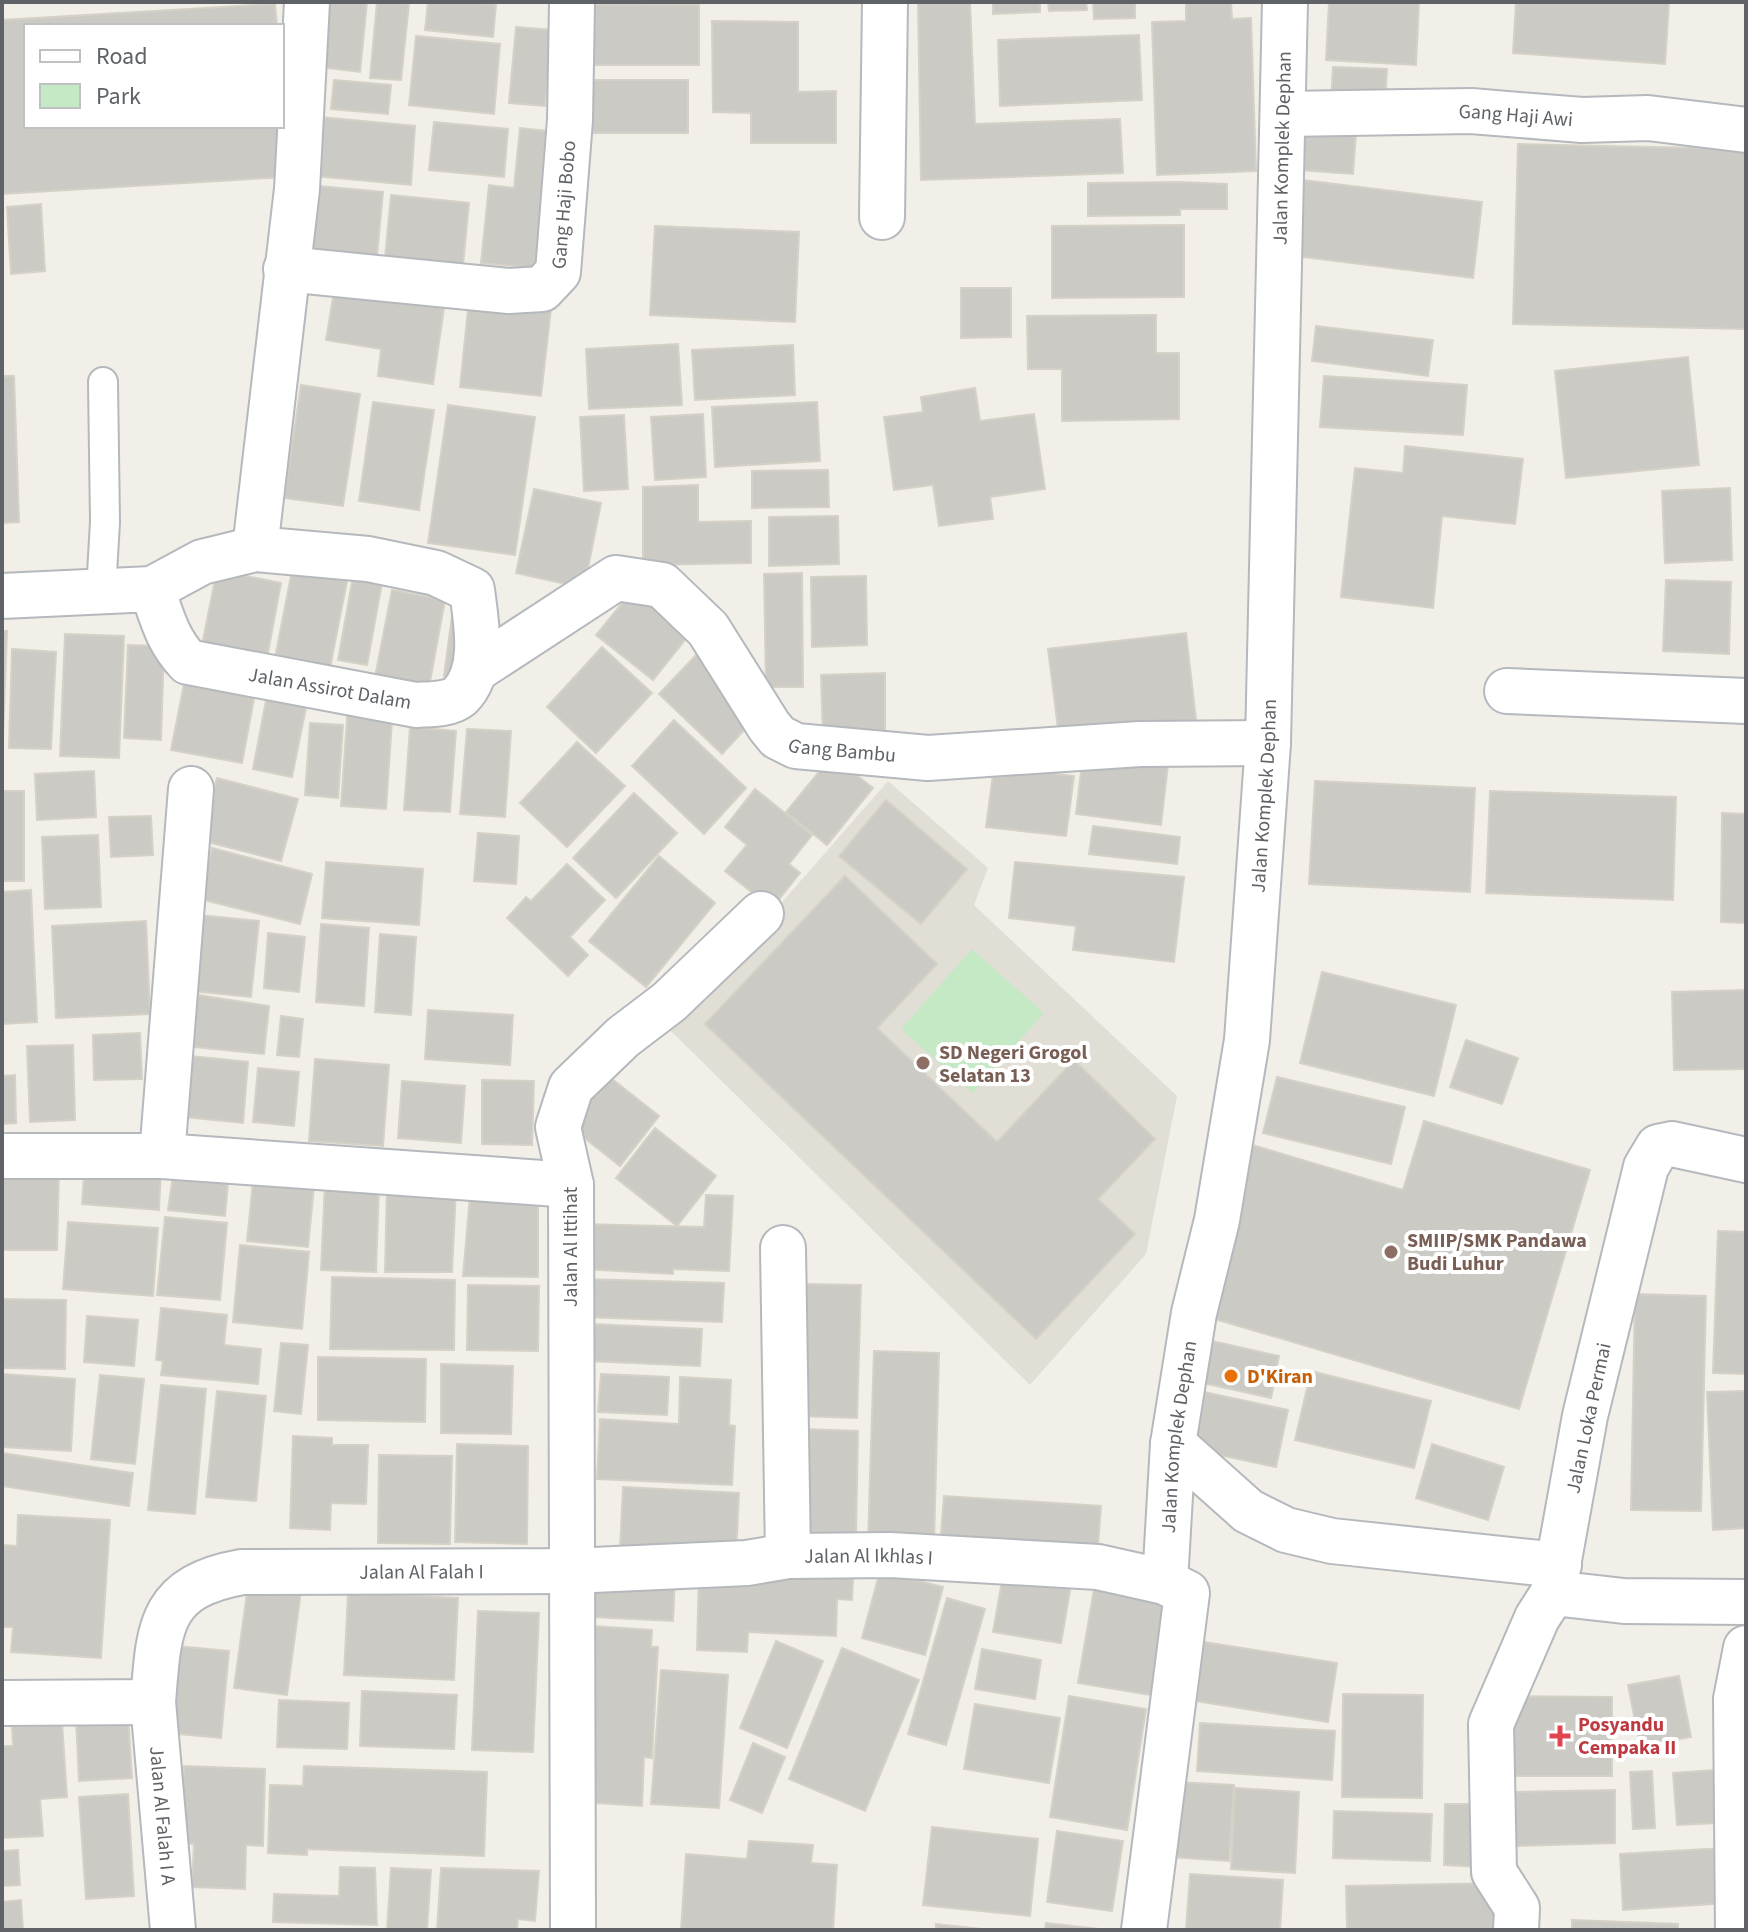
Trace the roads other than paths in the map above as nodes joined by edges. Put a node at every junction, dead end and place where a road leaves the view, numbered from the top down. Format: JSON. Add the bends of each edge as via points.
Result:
{"nodes":[{"id":1,"x":307,"y":2,"type":"edge"},
{"id":2,"x":572,"y":2,"type":"edge"},
{"id":3,"x":885,"y":2,"type":"edge"},
{"id":4,"x":1285,"y":2,"type":"edge"},
{"id":5,"x":1284,"y":114,"type":"junction"},
{"id":6,"x":1746,"y":130,"type":"edge"},
{"id":7,"x":882,"y":217,"type":"dead end"},
{"id":8,"x":286,"y":269,"type":"junction"},
{"id":9,"x":103,"y":382,"type":"dead end"},
{"id":10,"x":255,"y":549,"type":"junction"},
{"id":11,"x":152,"y":589,"type":"junction"},
{"id":12,"x":101,"y":591,"type":"junction"},
{"id":13,"x":2,"y":596,"type":"edge"},
{"id":14,"x":475,"y":670,"type":"junction"},
{"id":15,"x":1507,"y":691,"type":"dead end"},
{"id":16,"x":1746,"y":701,"type":"edge"},
{"id":17,"x":1268,"y":743,"type":"junction"},
{"id":18,"x":191,"y":789,"type":"dead end"},
{"id":19,"x":761,"y":914,"type":"dead end"},
{"id":20,"x":2,"y":1156,"type":"edge"},
{"id":21,"x":162,"y":1156,"type":"junction"},
{"id":22,"x":1746,"y":1160,"type":"edge"},
{"id":23,"x":571,"y":1185,"type":"junction"},
{"id":24,"x":783,"y":1248,"type":"dead end"},
{"id":25,"x":1173,"y":1444,"type":"junction"},
{"id":26,"x":788,"y":1556,"type":"junction"},
{"id":27,"x":571,"y":1571,"type":"junction"},
{"id":28,"x":1166,"y":1573,"type":"junction"},
{"id":29,"x":1550,"y":1592,"type":"junction"},
{"id":30,"x":1746,"y":1602,"type":"edge"},
{"id":31,"x":1746,"y":1648,"type":"edge"},
{"id":32,"x":153,"y":1702,"type":"junction"},
{"id":33,"x":2,"y":1703,"type":"edge"},
{"id":34,"x":173,"y":1930,"type":"edge"},
{"id":35,"x":573,"y":1930,"type":"edge"},
{"id":36,"x":1144,"y":1930,"type":"edge"},
{"id":37,"x":1516,"y":1930,"type":"edge"},
{"id":38,"x":1738,"y":1930,"type":"edge"}],
"edges":[{"from":1,"to":8,"type":"street","via":[[297,189]]},
{"from":2,"to":8,"type":"street","name":"Gang Haji Bobo","via":[[570,120],[558,272],[542,289],[509,291]]},
{"from":3,"to":7,"type":"street"},
{"from":4,"to":5,"type":"street","name":"Jalan Komplek Dephan"},
{"from":5,"to":6,"type":"street","name":"Gang Haji Awi","via":[[1471,111],[1582,120],[1648,118]]},
{"from":5,"to":17,"type":"street","name":"Jalan Komplek Dephan"},
{"from":8,"to":10,"type":"street"},
{"from":9,"to":12,"type":"lane"},
{"from":10,"to":11,"type":"street","via":[[202,562]]},
{"from":10,"to":14,"type":"street","via":[[368,559],[436,573],[472,590]]},
{"from":11,"to":12,"type":"street"},
{"from":11,"to":14,"type":"street","name":"Jalan Assirot Dalam","via":[[164,627],[188,662],[416,705],[459,697]]},
{"from":12,"to":13,"type":"street"},
{"from":14,"to":17,"type":"street","name":"Gang Bambu","via":[[616,578],[634,578],[662,585],[708,629],[769,726],[796,746],[928,758],[1140,744]]},
{"from":15,"to":16,"type":"street"},
{"from":17,"to":25,"type":"street","name":"Jalan Komplek Dephan","via":[[1247,1040]]},
{"from":18,"to":21,"type":"street"},
{"from":19,"to":23,"type":"street","name":"Jalan Al Ittihat","via":[[571,1087],[558,1127]]},
{"from":20,"to":21,"type":"street"},
{"from":21,"to":23,"type":"street"},
{"from":22,"to":29,"type":"street","name":"Jalan Loka Permai","via":[[1672,1144],[1658,1147],[1646,1167],[1585,1416]]},
{"from":23,"to":27,"type":"street","name":"Jalan Al Ittihat"},
{"from":24,"to":26,"type":"street"},
{"from":25,"to":28,"type":"street","name":"Jalan Komplek Dephan"},
{"from":25,"to":29,"type":"street","via":[[1248,1511],[1286,1530]]},
{"from":26,"to":27,"type":"street","name":"Jalan Al Ikhlas I","via":[[747,1563]]},
{"from":26,"to":28,"type":"street","name":"Jalan Al Ikhlas I","via":[[890,1555]]},
{"from":27,"to":32,"type":"street","name":"Jalan Al Falah I","via":[[242,1572],[208,1578],[181,1596],[164,1622]]},
{"from":27,"to":35,"type":"street"},
{"from":28,"to":36,"type":"street","via":[[1187,1593],[1187,1609]]},
{"from":29,"to":30,"type":"street","via":[[1624,1601]]},
{"from":29,"to":37,"type":"street","name":"Jalan Loka Permai","via":[[1491,1724],[1494,1872],[1517,1908]]},
{"from":31,"to":38,"type":"street","via":[[1736,1699]]},
{"from":32,"to":33,"type":"street"},
{"from":32,"to":34,"type":"street","name":"Jalan Al Falah I A"}]}
